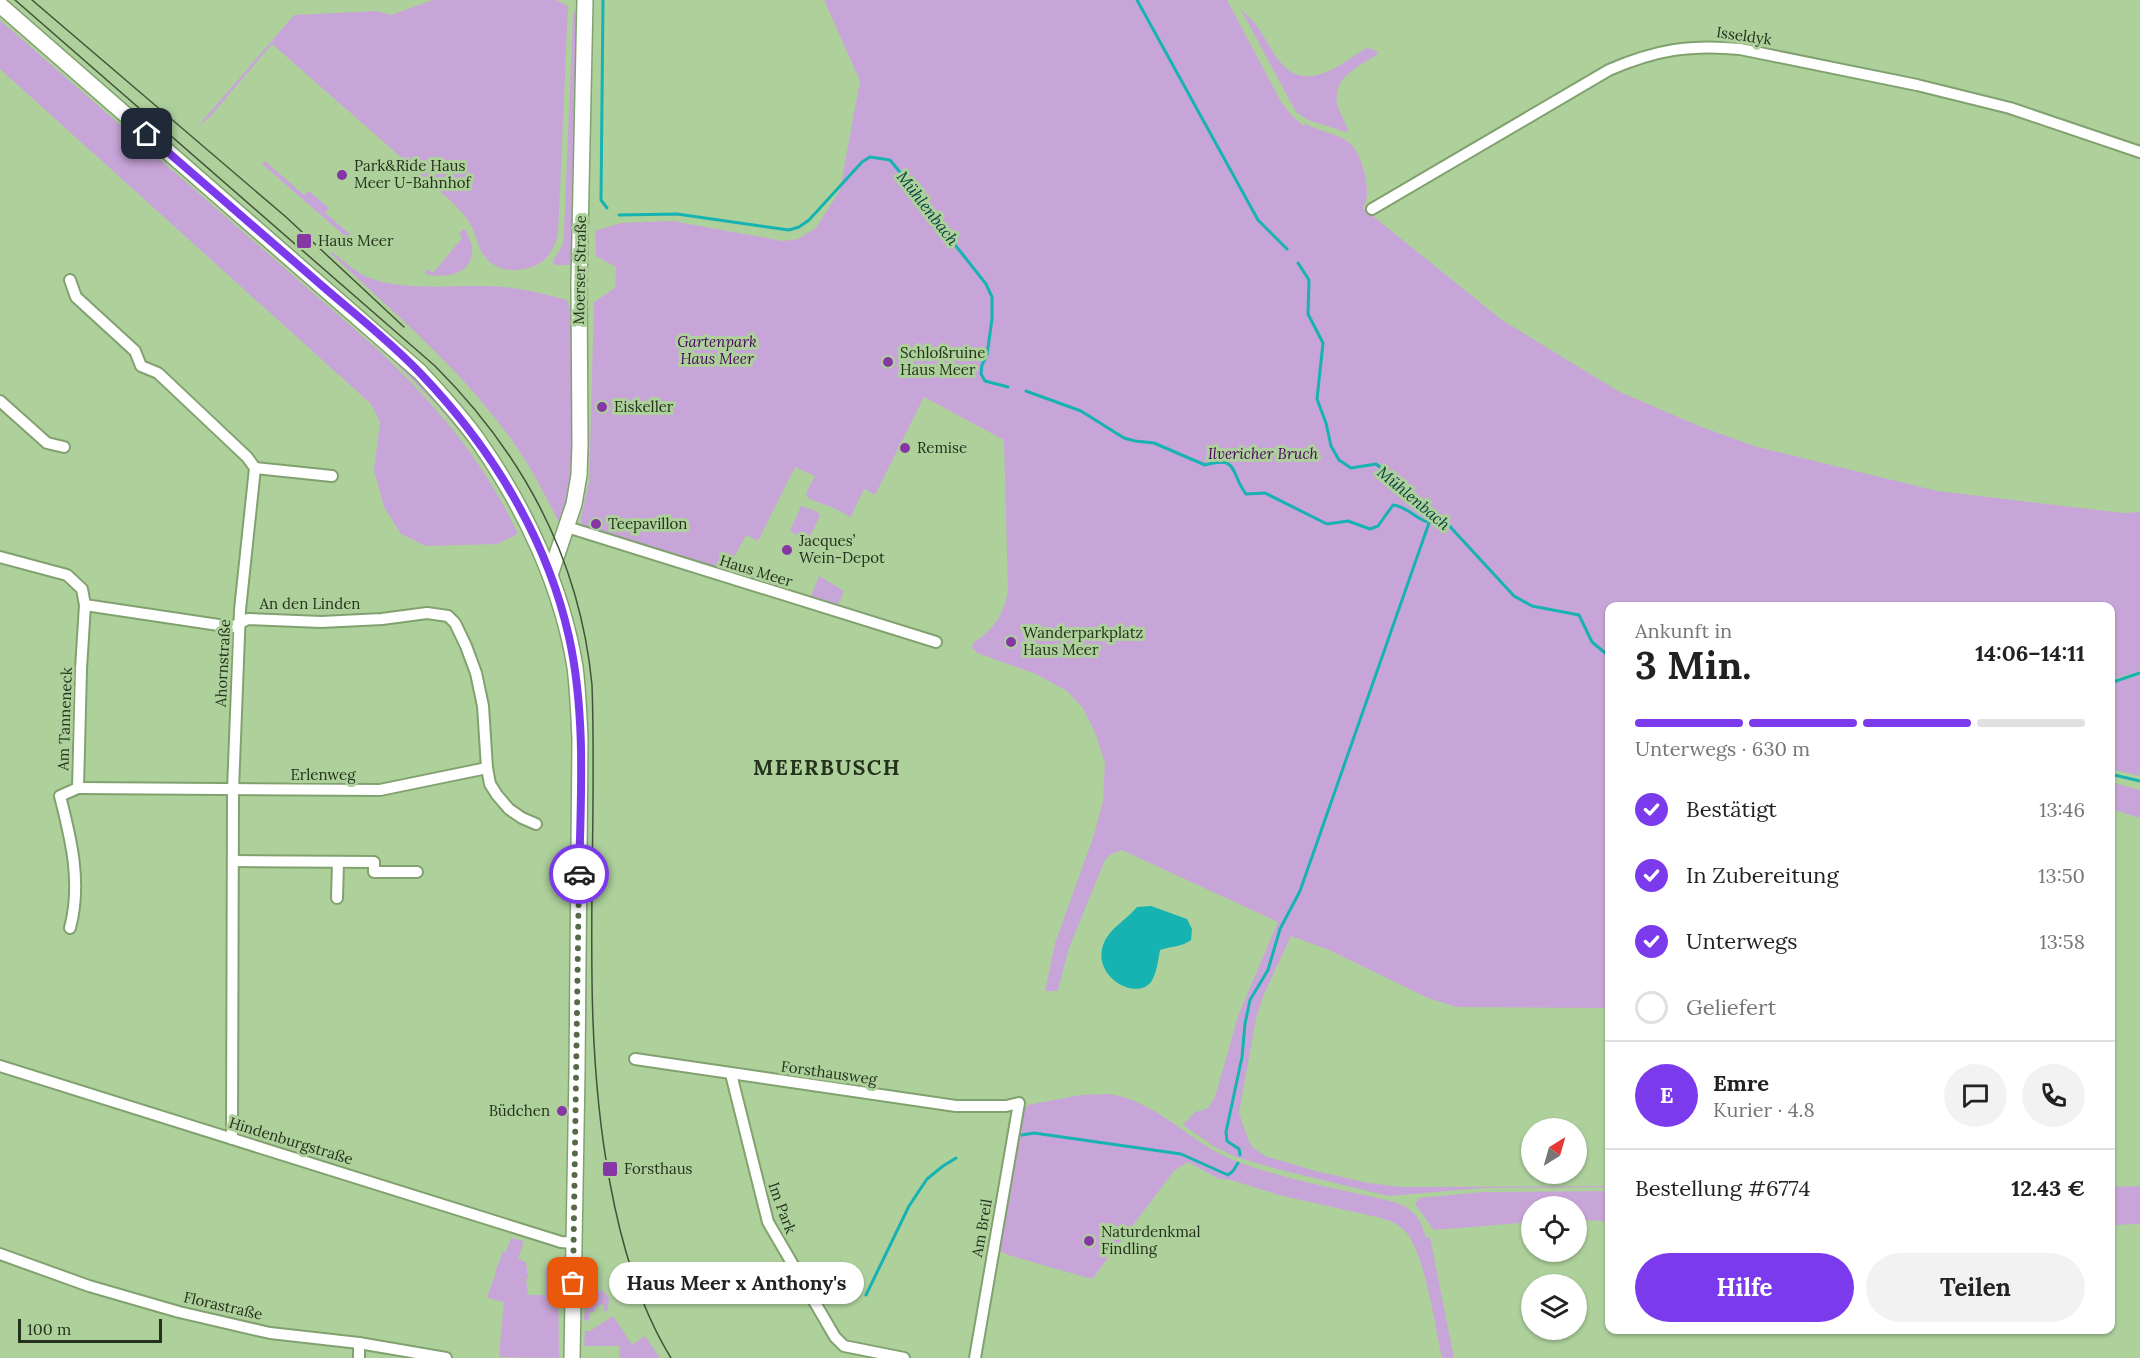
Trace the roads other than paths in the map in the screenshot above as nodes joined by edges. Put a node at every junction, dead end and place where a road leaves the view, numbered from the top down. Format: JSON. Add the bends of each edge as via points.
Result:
{"nodes":[{"id":1,"x":585,"y":0,"type":"edge"},
{"id":2,"x":0,"y":5,"type":"edge"},
{"id":3,"x":2140,"y":152,"type":"edge"},
{"id":4,"x":1372,"y":209,"type":"dead end"},
{"id":5,"x":70,"y":280,"type":"dead end"},
{"id":6,"x":0,"y":401,"type":"edge"},
{"id":7,"x":64,"y":447,"type":"dead end"},
{"id":8,"x":255,"y":468,"type":"junction"},
{"id":9,"x":332,"y":477,"type":"dead end"},
{"id":10,"x":565,"y":532,"type":"junction"},
{"id":11,"x":533,"y":536,"type":"junction"},
{"id":12,"x":0,"y":557,"type":"edge"},
{"id":13,"x":550,"y":575,"type":"junction"},
{"id":14,"x":85,"y":605,"type":"junction"},
{"id":15,"x":241,"y":623,"type":"junction"},
{"id":16,"x":936,"y":642,"type":"dead end"},
{"id":17,"x":486,"y":768,"type":"junction"},
{"id":18,"x":78,"y":788,"type":"junction"},
{"id":19,"x":233,"y":790,"type":"junction"},
{"id":20,"x":536,"y":824,"type":"dead end"},
{"id":21,"x":233,"y":861,"type":"junction"},
{"id":22,"x":338,"y":862,"type":"junction"},
{"id":23,"x":417,"y":872,"type":"dead end"},
{"id":24,"x":337,"y":898,"type":"dead end"},
{"id":25,"x":70,"y":928,"type":"dead end"},
{"id":26,"x":634,"y":1059,"type":"dead end"},
{"id":27,"x":0,"y":1066,"type":"edge"},
{"id":28,"x":731,"y":1074,"type":"junction"},
{"id":29,"x":1019,"y":1103,"type":"joint"},
{"id":30,"x":232,"y":1139,"type":"junction"},
{"id":31,"x":573,"y":1243,"type":"junction"},
{"id":32,"x":0,"y":1254,"type":"edge"},
{"id":33,"x":359,"y":1343,"type":"junction"},
{"id":34,"x":359,"y":1358,"type":"edge"},
{"id":35,"x":446,"y":1358,"type":"edge"},
{"id":36,"x":572,"y":1358,"type":"edge"},
{"id":37,"x":904,"y":1358,"type":"edge"},
{"id":38,"x":975,"y":1358,"type":"edge"}],
"edges":[{"from":1,"to":10,"type":"main road","name":"Moerser Straße","via":[[580,444],[577,489]]},
{"from":2,"to":11,"type":"main road","via":[[420,372],[479,441]]},
{"from":3,"to":4,"type":"street","name":"Isseldyk","via":[[2010,108],[1917,85],[1740,49],[1687,47],[1636,58],[1609,70]]},
{"from":5,"to":8,"type":"street","via":[[76,297],[135,351],[141,366],[159,373]]},
{"from":6,"to":7,"type":"street","via":[[47,443]]},
{"from":8,"to":9,"type":"street"},
{"from":8,"to":15,"type":"street","name":"Ahornstraße"},
{"from":10,"to":11,"type":"main road","via":[[556,540]]},
{"from":10,"to":13,"type":"main road","name":"Moerser Straße"},
{"from":10,"to":16,"type":"street","name":"Haus Meer"},
{"from":11,"to":13,"type":"main road"},
{"from":12,"to":14,"type":"street","via":[[67,575],[82,589]]},
{"from":13,"to":31,"type":"main road","via":[[569,636],[579,700]]},
{"from":14,"to":15,"type":"street","name":"An den Linden","via":[[232,627]]},
{"from":14,"to":18,"type":"street","name":"Am Tanneneck"},
{"from":15,"to":17,"type":"street","name":"An den Linden","via":[[248,619],[321,622],[427,613],[448,616],[455,623],[476,673],[483,706]]},
{"from":15,"to":19,"type":"street","name":"Ahornstraße"},
{"from":17,"to":19,"type":"street","name":"Erlenweg","via":[[380,790]]},
{"from":17,"to":20,"type":"street","via":[[496,795],[522,818]]},
{"from":18,"to":19,"type":"street","name":"Erlenweg"},
{"from":18,"to":25,"type":"street","name":"Am Tanneneck","via":[[60,796],[76,869]]},
{"from":19,"to":21,"type":"street","name":"Ahornstraße"},
{"from":21,"to":22,"type":"street"},
{"from":21,"to":30,"type":"street","name":"Ahornstraße"},
{"from":22,"to":23,"type":"street","via":[[374,862],[374,872]]},
{"from":22,"to":24,"type":"street"},
{"from":26,"to":28,"type":"street","name":"Forsthausweg"},
{"from":27,"to":30,"type":"street","name":"Hindenburgstraße"},
{"from":28,"to":29,"type":"street","name":"Forsthausweg","via":[[956,1106]]},
{"from":28,"to":37,"type":"street","name":"Im Park","via":[[768,1222],[835,1337],[844,1346]]},
{"from":29,"to":38,"type":"street","name":"Am Breil"},
{"from":30,"to":31,"type":"street","name":"Hindenburgstraße"},
{"from":31,"to":36,"type":"main road"},
{"from":32,"to":33,"type":"street","name":"Florastraße","via":[[89,1286],[179,1312],[270,1333]]},
{"from":33,"to":34,"type":"street"},
{"from":33,"to":35,"type":"street","name":"Florastraße"}]}
